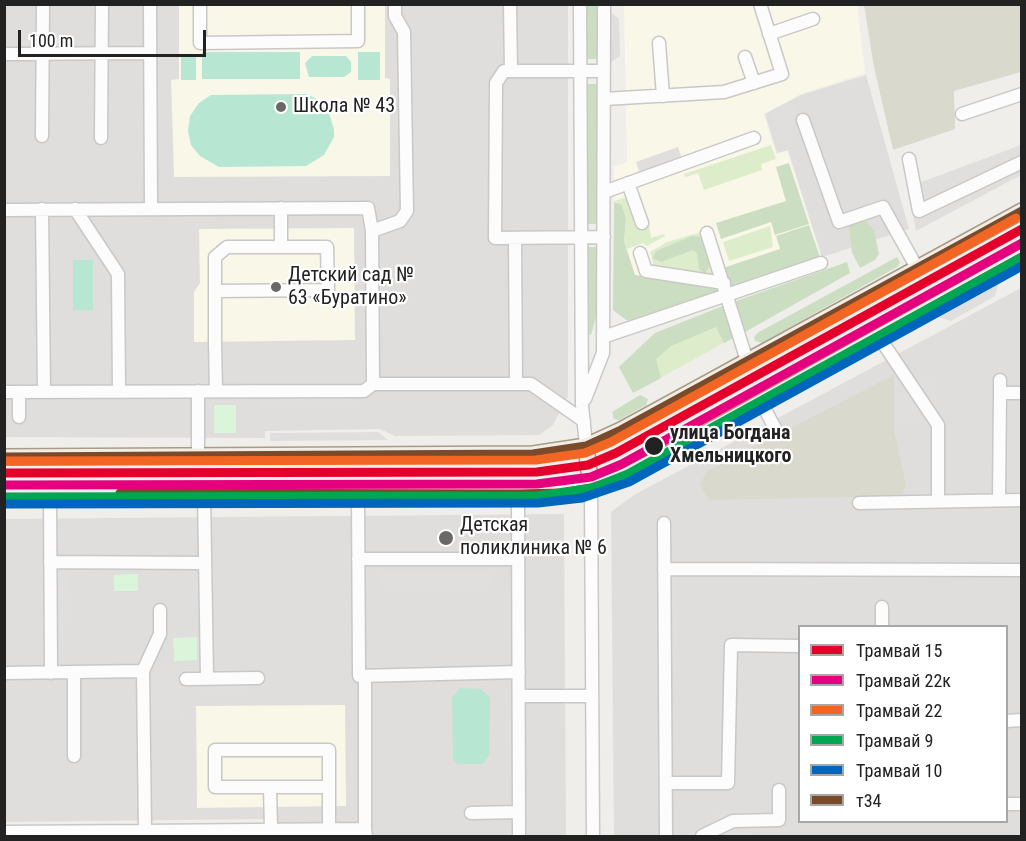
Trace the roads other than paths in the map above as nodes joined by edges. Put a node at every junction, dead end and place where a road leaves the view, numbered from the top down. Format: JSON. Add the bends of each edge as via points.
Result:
{"nodes":[{"id":1,"x":43,"y":4,"type":"edge"},
{"id":2,"x":102,"y":4,"type":"edge"},
{"id":3,"x":150,"y":4,"type":"edge"},
{"id":4,"x":200,"y":4,"type":"edge"},
{"id":5,"x":358,"y":4,"type":"edge"},
{"id":6,"x":395,"y":4,"type":"edge"},
{"id":7,"x":510,"y":4,"type":"edge"},
{"id":8,"x":580,"y":4,"type":"edge"},
{"id":9,"x":604,"y":4,"type":"edge"},
{"id":10,"x":760,"y":4,"type":"edge"},
{"id":11,"x":813,"y":19,"type":"dead end"},
{"id":12,"x":769,"y":34,"type":"junction"},
{"id":13,"x":659,"y":43,"type":"dead end"},
{"id":14,"x":102,"y":53,"type":"junction"},
{"id":15,"x":150,"y":53,"type":"junction"},
{"id":16,"x":4,"y":54,"type":"edge"},
{"id":17,"x":43,"y":54,"type":"junction"},
{"id":18,"x":745,"y":57,"type":"dead end"},
{"id":19,"x":511,"y":71,"type":"junction"},
{"id":20,"x":580,"y":71,"type":"junction"},
{"id":21,"x":604,"y":71,"type":"junction"},
{"id":22,"x":754,"y":83,"type":"junction"},
{"id":23,"x":1022,"y":94,"type":"edge"},
{"id":24,"x":663,"y":96,"type":"junction"},
{"id":25,"x":604,"y":99,"type":"junction"},
{"id":26,"x":962,"y":114,"type":"dead end"},
{"id":27,"x":803,"y":120,"type":"dead end"},
{"id":28,"x":42,"y":136,"type":"dead end"},
{"id":29,"x":101,"y":138,"type":"dead end"},
{"id":30,"x":754,"y":138,"type":"dead end"},
{"id":31,"x":909,"y":159,"type":"dead end"},
{"id":32,"x":1022,"y":162,"type":"edge"},
{"id":33,"x":628,"y":183,"type":"junction"},
{"id":34,"x":604,"y":192,"type":"junction"},
{"id":35,"x":281,"y":208,"type":"junction"},
{"id":36,"x":42,"y":209,"type":"junction"},
{"id":37,"x":75,"y":209,"type":"junction"},
{"id":38,"x":152,"y":209,"type":"junction"},
{"id":39,"x":4,"y":210,"type":"edge"},
{"id":40,"x":1022,"y":211,"type":"edge"},
{"id":41,"x":642,"y":223,"type":"dead end"},
{"id":42,"x":372,"y":231,"type":"junction"},
{"id":43,"x":707,"y":233,"type":"dead end"},
{"id":44,"x":581,"y":237,"type":"junction"},
{"id":45,"x":604,"y":237,"type":"junction"},
{"id":46,"x":515,"y":238,"type":"junction"},
{"id":47,"x":281,"y":247,"type":"junction"},
{"id":48,"x":640,"y":253,"type":"dead end"},
{"id":49,"x":1022,"y":257,"type":"edge"},
{"id":50,"x":821,"y":263,"type":"dead end"},
{"id":51,"x":917,"y":268,"type":"junction"},
{"id":52,"x":725,"y":289,"type":"junction"},
{"id":53,"x":215,"y":291,"type":"junction"},
{"id":54,"x":603,"y":337,"type":"junction"},
{"id":55,"x":879,"y":337,"type":"junction"},
{"id":56,"x":747,"y":361,"type":"junction"},
{"id":57,"x":373,"y":384,"type":"junction"},
{"id":58,"x":516,"y":384,"type":"junction"},
{"id":59,"x":118,"y":391,"type":"junction"},
{"id":60,"x":198,"y":391,"type":"junction"},
{"id":61,"x":216,"y":391,"type":"junction"},
{"id":62,"x":4,"y":392,"type":"edge"},
{"id":63,"x":18,"y":392,"type":"junction"},
{"id":64,"x":44,"y":392,"type":"junction"},
{"id":65,"x":1022,"y":393,"type":"edge"},
{"id":66,"x":761,"y":402,"type":"junction"},
{"id":67,"x":582,"y":405,"type":"junction"},
{"id":68,"x":19,"y":417,"type":"dead end"},
{"id":69,"x":584,"y":421,"type":"junction"},
{"id":70,"x":776,"y":430,"type":"dead end"},
{"id":71,"x":585,"y":446,"type":"junction"},
{"id":72,"x":198,"y":456,"type":"junction"},
{"id":73,"x":4,"y":457,"type":"edge"},
{"id":74,"x":591,"y":488,"type":"junction"},
{"id":75,"x":4,"y":493,"type":"edge"},
{"id":76,"x":50,"y":493,"type":"junction"},
{"id":77,"x":204,"y":493,"type":"junction"},
{"id":78,"x":358,"y":494,"type":"junction"},
{"id":79,"x":518,"y":494,"type":"junction"},
{"id":80,"x":999,"y":500,"type":"junction"},
{"id":81,"x":1022,"y":500,"type":"edge"},
{"id":82,"x":938,"y":501,"type":"junction"},
{"id":83,"x":859,"y":502,"type":"dead end"},
{"id":84,"x":664,"y":523,"type":"dead end"},
{"id":85,"x":358,"y":559,"type":"junction"},
{"id":86,"x":518,"y":559,"type":"junction"},
{"id":87,"x":50,"y":562,"type":"junction"},
{"id":88,"x":204,"y":563,"type":"junction"},
{"id":89,"x":664,"y":569,"type":"junction"},
{"id":90,"x":1022,"y":570,"type":"edge"},
{"id":91,"x":882,"y":607,"type":"dead end"},
{"id":92,"x":160,"y":610,"type":"dead end"},
{"id":93,"x":882,"y":625,"type":"edge"},
{"id":94,"x":798,"y":645,"type":"edge"},
{"id":95,"x":143,"y":671,"type":"junction"},
{"id":96,"x":74,"y":672,"type":"junction"},
{"id":97,"x":519,"y":672,"type":"junction"},
{"id":98,"x":4,"y":673,"type":"edge"},
{"id":99,"x":51,"y":673,"type":"junction"},
{"id":100,"x":365,"y":676,"type":"junction"},
{"id":101,"x":207,"y":678,"type":"junction"},
{"id":102,"x":258,"y":678,"type":"dead end"},
{"id":103,"x":186,"y":679,"type":"dead end"},
{"id":104,"x":519,"y":696,"type":"junction"},
{"id":105,"x":592,"y":696,"type":"junction"},
{"id":106,"x":75,"y":756,"type":"dead end"},
{"id":107,"x":666,"y":783,"type":"junction"},
{"id":108,"x":270,"y":787,"type":"junction"},
{"id":109,"x":329,"y":787,"type":"junction"},
{"id":110,"x":779,"y":790,"type":"dead end"},
{"id":111,"x":519,"y":812,"type":"junction"},
{"id":112,"x":471,"y":813,"type":"dead end"},
{"id":113,"x":329,"y":829,"type":"junction"},
{"id":114,"x":145,"y":831,"type":"junction"},
{"id":115,"x":4,"y":832,"type":"edge"},
{"id":116,"x":278,"y":832,"type":"edge"},
{"id":117,"x":366,"y":833,"type":"edge"},
{"id":118,"x":519,"y":837,"type":"edge"},
{"id":119,"x":593,"y":837,"type":"edge"},
{"id":120,"x":666,"y":837,"type":"edge"},
{"id":121,"x":702,"y":837,"type":"edge"}],
"edges":[{"from":1,"to":17,"type":"street"},
{"from":2,"to":14,"type":"street"},
{"from":3,"to":15,"type":"street"},
{"from":4,"to":5,"type":"street","via":[[200,43],[358,41]]},
{"from":6,"to":42,"type":"street","via":[[395,16],[404,32],[408,212],[400,221]]},
{"from":7,"to":19,"type":"street"},
{"from":8,"to":20,"type":"street"},
{"from":9,"to":21,"type":"street"},
{"from":10,"to":12,"type":"street"},
{"from":11,"to":12,"type":"street"},
{"from":12,"to":22,"type":"street","via":[[782,74]]},
{"from":13,"to":24,"type":"street"},
{"from":14,"to":15,"type":"street"},
{"from":14,"to":17,"type":"street"},
{"from":14,"to":29,"type":"street"},
{"from":15,"to":38,"type":"street"},
{"from":16,"to":17,"type":"street"},
{"from":17,"to":28,"type":"street"},
{"from":18,"to":22,"type":"street"},
{"from":19,"to":20,"type":"street"},
{"from":19,"to":46,"type":"street","via":[[504,71],[496,83],[495,238]]},
{"from":20,"to":21,"type":"street"},
{"from":20,"to":44,"type":"street"},
{"from":21,"to":25,"type":"street"},
{"from":22,"to":24,"type":"street","via":[[724,92]]},
{"from":23,"to":26,"type":"street"},
{"from":24,"to":25,"type":"street"},
{"from":25,"to":34,"type":"street"},
{"from":27,"to":51,"type":"street","via":[[839,222],[883,207]]},
{"from":30,"to":33,"type":"street"},
{"from":31,"to":32,"type":"street","via":[[919,211]]},
{"from":33,"to":34,"type":"street"},
{"from":33,"to":41,"type":"street"},
{"from":34,"to":45,"type":"street"},
{"from":35,"to":38,"type":"street"},
{"from":35,"to":42,"type":"street","via":[[368,208]]},
{"from":35,"to":47,"type":"street"},
{"from":36,"to":37,"type":"street"},
{"from":36,"to":39,"type":"street"},
{"from":36,"to":64,"type":"street"},
{"from":37,"to":38,"type":"street"},
{"from":37,"to":59,"type":"street","via":[[118,274]]},
{"from":40,"to":51,"type":"main road"},
{"from":42,"to":57,"type":"street"},
{"from":43,"to":52,"type":"street"},
{"from":44,"to":45,"type":"street"},
{"from":44,"to":46,"type":"street"},
{"from":44,"to":67,"type":"street"},
{"from":45,"to":54,"type":"street"},
{"from":46,"to":58,"type":"street"},
{"from":47,"to":53,"type":"street","via":[[227,248],[215,257]]},
{"from":47,"to":53,"type":"street","via":[[327,247],[328,290]]},
{"from":48,"to":52,"type":"street","via":[[646,271]]},
{"from":49,"to":55,"type":"main road"},
{"from":50,"to":52,"type":"street"},
{"from":51,"to":56,"type":"main road"},
{"from":52,"to":54,"type":"street"},
{"from":52,"to":56,"type":"street"},
{"from":53,"to":61,"type":"street"},
{"from":54,"to":67,"type":"street","via":[[603,353]]},
{"from":55,"to":66,"type":"main road"},
{"from":55,"to":82,"type":"street","via":[[938,425]]},
{"from":56,"to":71,"type":"main road"},
{"from":57,"to":58,"type":"street"},
{"from":57,"to":61,"type":"street","via":[[364,391]]},
{"from":58,"to":69,"type":"street","via":[[531,384]]},
{"from":59,"to":60,"type":"street"},
{"from":59,"to":64,"type":"street"},
{"from":60,"to":61,"type":"street"},
{"from":60,"to":72,"type":"street"},
{"from":62,"to":63,"type":"street"},
{"from":63,"to":64,"type":"street"},
{"from":63,"to":68,"type":"street"},
{"from":65,"to":80,"type":"street","via":[[1000,387]]},
{"from":66,"to":70,"type":"street"},
{"from":66,"to":74,"type":"main road","via":[[621,478]]},
{"from":67,"to":69,"type":"street"},
{"from":69,"to":71,"type":"street"},
{"from":71,"to":72,"type":"main road","via":[[533,454]]},
{"from":71,"to":74,"type":"main road"},
{"from":72,"to":73,"type":"main road"},
{"from":74,"to":79,"type":"main road"},
{"from":74,"to":105,"type":"street"},
{"from":75,"to":76,"type":"main road"},
{"from":76,"to":77,"type":"main road"},
{"from":76,"to":87,"type":"street"},
{"from":77,"to":78,"type":"main road"},
{"from":77,"to":88,"type":"street"},
{"from":78,"to":79,"type":"main road"},
{"from":78,"to":85,"type":"street"},
{"from":79,"to":86,"type":"street"},
{"from":80,"to":81,"type":"street"},
{"from":80,"to":82,"type":"street"},
{"from":82,"to":83,"type":"street"},
{"from":84,"to":89,"type":"street"},
{"from":85,"to":86,"type":"street"},
{"from":85,"to":100,"type":"street","via":[[359,676]]},
{"from":86,"to":97,"type":"street"},
{"from":87,"to":88,"type":"street"},
{"from":87,"to":99,"type":"street"},
{"from":88,"to":101,"type":"street"},
{"from":89,"to":90,"type":"street"},
{"from":89,"to":107,"type":"street"},
{"from":91,"to":93,"type":"street"},
{"from":92,"to":95,"type":"street","via":[[160,634]]},
{"from":94,"to":107,"type":"street","via":[[731,645],[728,783]]},
{"from":95,"to":96,"type":"street"},
{"from":95,"to":114,"type":"street"},
{"from":96,"to":99,"type":"street"},
{"from":96,"to":106,"type":"street"},
{"from":97,"to":100,"type":"street"},
{"from":97,"to":104,"type":"street"},
{"from":98,"to":99,"type":"street"},
{"from":100,"to":117,"type":"street"},
{"from":101,"to":102,"type":"street"},
{"from":101,"to":103,"type":"street"},
{"from":104,"to":105,"type":"street"},
{"from":104,"to":111,"type":"street"},
{"from":105,"to":119,"type":"street"},
{"from":107,"to":120,"type":"street"},
{"from":108,"to":109,"type":"street"},
{"from":108,"to":109,"type":"street","via":[[215,787],[215,750],[329,750]]},
{"from":108,"to":116,"type":"street"},
{"from":109,"to":113,"type":"street"},
{"from":110,"to":121,"type":"street","via":[[779,820],[733,821]]},
{"from":111,"to":112,"type":"street"},
{"from":111,"to":118,"type":"street"},
{"from":113,"to":116,"type":"street"},
{"from":113,"to":117,"type":"street"},
{"from":114,"to":115,"type":"street"},
{"from":114,"to":116,"type":"street"}]}
